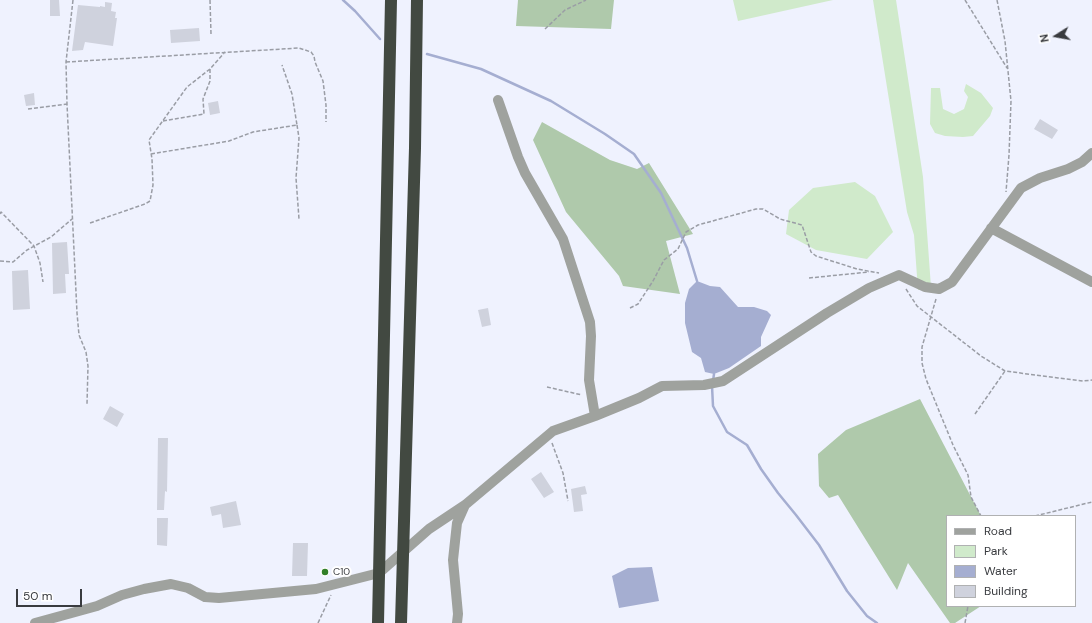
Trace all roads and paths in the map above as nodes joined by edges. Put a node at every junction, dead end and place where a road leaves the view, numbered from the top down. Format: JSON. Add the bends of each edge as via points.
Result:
{"nodes":[{"id":1,"x":73,"y":0,"type":"edge"},
{"id":2,"x":210,"y":0,"type":"edge"},
{"id":3,"x":386,"y":0,"type":"edge"},
{"id":4,"x":391,"y":0,"type":"edge"},
{"id":5,"x":417,"y":0,"type":"edge"},
{"id":6,"x":424,"y":0,"type":"edge"},
{"id":7,"x":586,"y":0,"type":"edge"},
{"id":8,"x":965,"y":0,"type":"edge"},
{"id":9,"x":998,"y":0,"type":"edge"},
{"id":10,"x":545,"y":29,"type":"dead end"},
{"id":11,"x":211,"y":34,"type":"dead end"},
{"id":12,"x":225,"y":52,"type":"junction"},
{"id":13,"x":66,"y":62,"type":"junction"},
{"id":14,"x":282,"y":65,"type":"dead end"},
{"id":15,"x":210,"y":69,"type":"junction"},
{"id":16,"x":1008,"y":69,"type":"junction"},
{"id":17,"x":498,"y":100,"type":"dead end"},
{"id":18,"x":67,"y":104,"type":"junction"},
{"id":19,"x":28,"y":110,"type":"dead end"},
{"id":20,"x":163,"y":121,"type":"junction"},
{"id":21,"x":326,"y":122,"type":"dead end"},
{"id":22,"x":297,"y":125,"type":"junction"},
{"id":23,"x":389,"y":144,"type":"junction"},
{"id":24,"x":415,"y":148,"type":"junction"},
{"id":25,"x":1092,"y":153,"type":"edge"},
{"id":26,"x":151,"y":154,"type":"junction"},
{"id":27,"x":1004,"y":210,"type":"junction"},
{"id":28,"x":1,"y":213,"type":"edge"},
{"id":29,"x":72,"y":219,"type":"junction"},
{"id":30,"x":299,"y":219,"type":"dead end"},
{"id":31,"x":90,"y":223,"type":"dead end"},
{"id":32,"x":991,"y":228,"type":"junction"},
{"id":33,"x":34,"y":246,"type":"junction"},
{"id":34,"x":0,"y":261,"type":"edge"},
{"id":35,"x":871,"y":272,"type":"junction"},
{"id":36,"x":899,"y":275,"type":"junction"},
{"id":37,"x":809,"y":278,"type":"dead end"},
{"id":38,"x":43,"y":282,"type":"dead end"},
{"id":39,"x":1092,"y":282,"type":"edge"},
{"id":40,"x":939,"y":289,"type":"junction"},
{"id":41,"x":630,"y":308,"type":"dead end"},
{"id":42,"x":931,"y":317,"type":"junction"},
{"id":43,"x":1005,"y":371,"type":"junction"},
{"id":44,"x":1092,"y":380,"type":"edge"},
{"id":45,"x":87,"y":404,"type":"dead end"},
{"id":46,"x":975,"y":414,"type":"dead end"},
{"id":47,"x":595,"y":416,"type":"junction"},
{"id":48,"x":549,"y":434,"type":"junction"},
{"id":49,"x":568,"y":501,"type":"dead end"},
{"id":50,"x":1092,"y":502,"type":"edge"},
{"id":51,"x":465,"y":505,"type":"junction"},
{"id":52,"x":980,"y":515,"type":"edge"},
{"id":53,"x":1039,"y":515,"type":"edge"},
{"id":54,"x":402,"y":553,"type":"junction"},
{"id":55,"x":379,"y":573,"type":"junction"},
{"id":56,"x":336,"y":584,"type":"junction"},
{"id":57,"x":968,"y":607,"type":"edge"},
{"id":58,"x":35,"y":623,"type":"edge"},
{"id":59,"x":318,"y":623,"type":"edge"},
{"id":60,"x":378,"y":623,"type":"edge"},
{"id":61,"x":401,"y":623,"type":"edge"},
{"id":62,"x":457,"y":623,"type":"edge"},
{"id":63,"x":965,"y":623,"type":"edge"}],
"edges":[{"from":1,"to":13,"type":"path"},
{"from":2,"to":11,"type":"path"},
{"from":3,"to":23,"type":"highway"},
{"from":4,"to":23,"type":"highway"},
{"from":5,"to":24,"type":"highway"},
{"from":6,"to":24,"type":"highway"},
{"from":7,"to":10,"type":"path","via":[[565,10]]},
{"from":8,"to":16,"type":"path"},
{"from":9,"to":16,"type":"path"},
{"from":12,"to":13,"type":"path"},
{"from":12,"to":15,"type":"path"},
{"from":12,"to":21,"type":"path","via":[[295,47],[311,52],[322,81]]},
{"from":13,"to":18,"type":"path"},
{"from":14,"to":22,"type":"path","via":[[292,94]]},
{"from":15,"to":20,"type":"path","via":[[187,87]]},
{"from":15,"to":20,"type":"path","via":[[210,81],[203,99],[204,114]]},
{"from":16,"to":27,"type":"path","via":[[1011,101]]},
{"from":17,"to":47,"type":"street","via":[[525,173],[563,238],[590,322],[589,380]]},
{"from":18,"to":19,"type":"path"},
{"from":18,"to":29,"type":"path"},
{"from":20,"to":26,"type":"path","via":[[149,140]]},
{"from":22,"to":26,"type":"path","via":[[253,132],[229,141]]},
{"from":22,"to":30,"type":"path","via":[[299,138],[296,178]]},
{"from":23,"to":55,"type":"highway"},
{"from":24,"to":54,"type":"highway"},
{"from":25,"to":27,"type":"street","via":[[1068,169],[1025,186],[1017,192]]},
{"from":26,"to":31,"type":"path","via":[[153,185],[150,201]]},
{"from":27,"to":32,"type":"street"},
{"from":28,"to":33,"type":"path"},
{"from":29,"to":33,"type":"path"},
{"from":29,"to":45,"type":"path","via":[[79,334],[88,366]]},
{"from":32,"to":39,"type":"street"},
{"from":32,"to":40,"type":"street","via":[[952,282]]},
{"from":33,"to":34,"type":"path","via":[[13,262]]},
{"from":33,"to":38,"type":"path"},
{"from":35,"to":36,"type":"path"},
{"from":35,"to":37,"type":"path"},
{"from":35,"to":41,"type":"path","via":[[816,256],[811,252],[802,225],[756,209],[698,225],[686,232],[678,249],[664,260],[638,304]]},
{"from":36,"to":40,"type":"street","via":[[925,287]]},
{"from":36,"to":42,"type":"path","via":[[914,303]]},
{"from":36,"to":47,"type":"street","via":[[869,288],[827,313],[724,381],[704,385],[662,386]]},
{"from":40,"to":42,"type":"path"},
{"from":42,"to":43,"type":"path","via":[[980,356]]},
{"from":42,"to":52,"type":"path","via":[[922,347],[922,363],[953,445],[968,475],[971,497]]},
{"from":43,"to":44,"type":"path"},
{"from":43,"to":46,"type":"path"},
{"from":47,"to":48,"type":"street"},
{"from":48,"to":49,"type":"path","via":[[563,473]]},
{"from":48,"to":51,"type":"street"},
{"from":50,"to":53,"type":"path"},
{"from":51,"to":54,"type":"street","via":[[429,529]]},
{"from":51,"to":62,"type":"street","via":[[457,523],[453,560]]},
{"from":54,"to":55,"type":"street"},
{"from":54,"to":61,"type":"highway"},
{"from":55,"to":56,"type":"street"},
{"from":55,"to":60,"type":"highway"},
{"from":56,"to":58,"type":"street","via":[[299,592],[218,598],[205,597],[188,588],[171,584],[122,595],[97,606]]},
{"from":56,"to":59,"type":"path"},
{"from":57,"to":63,"type":"path"}]}
